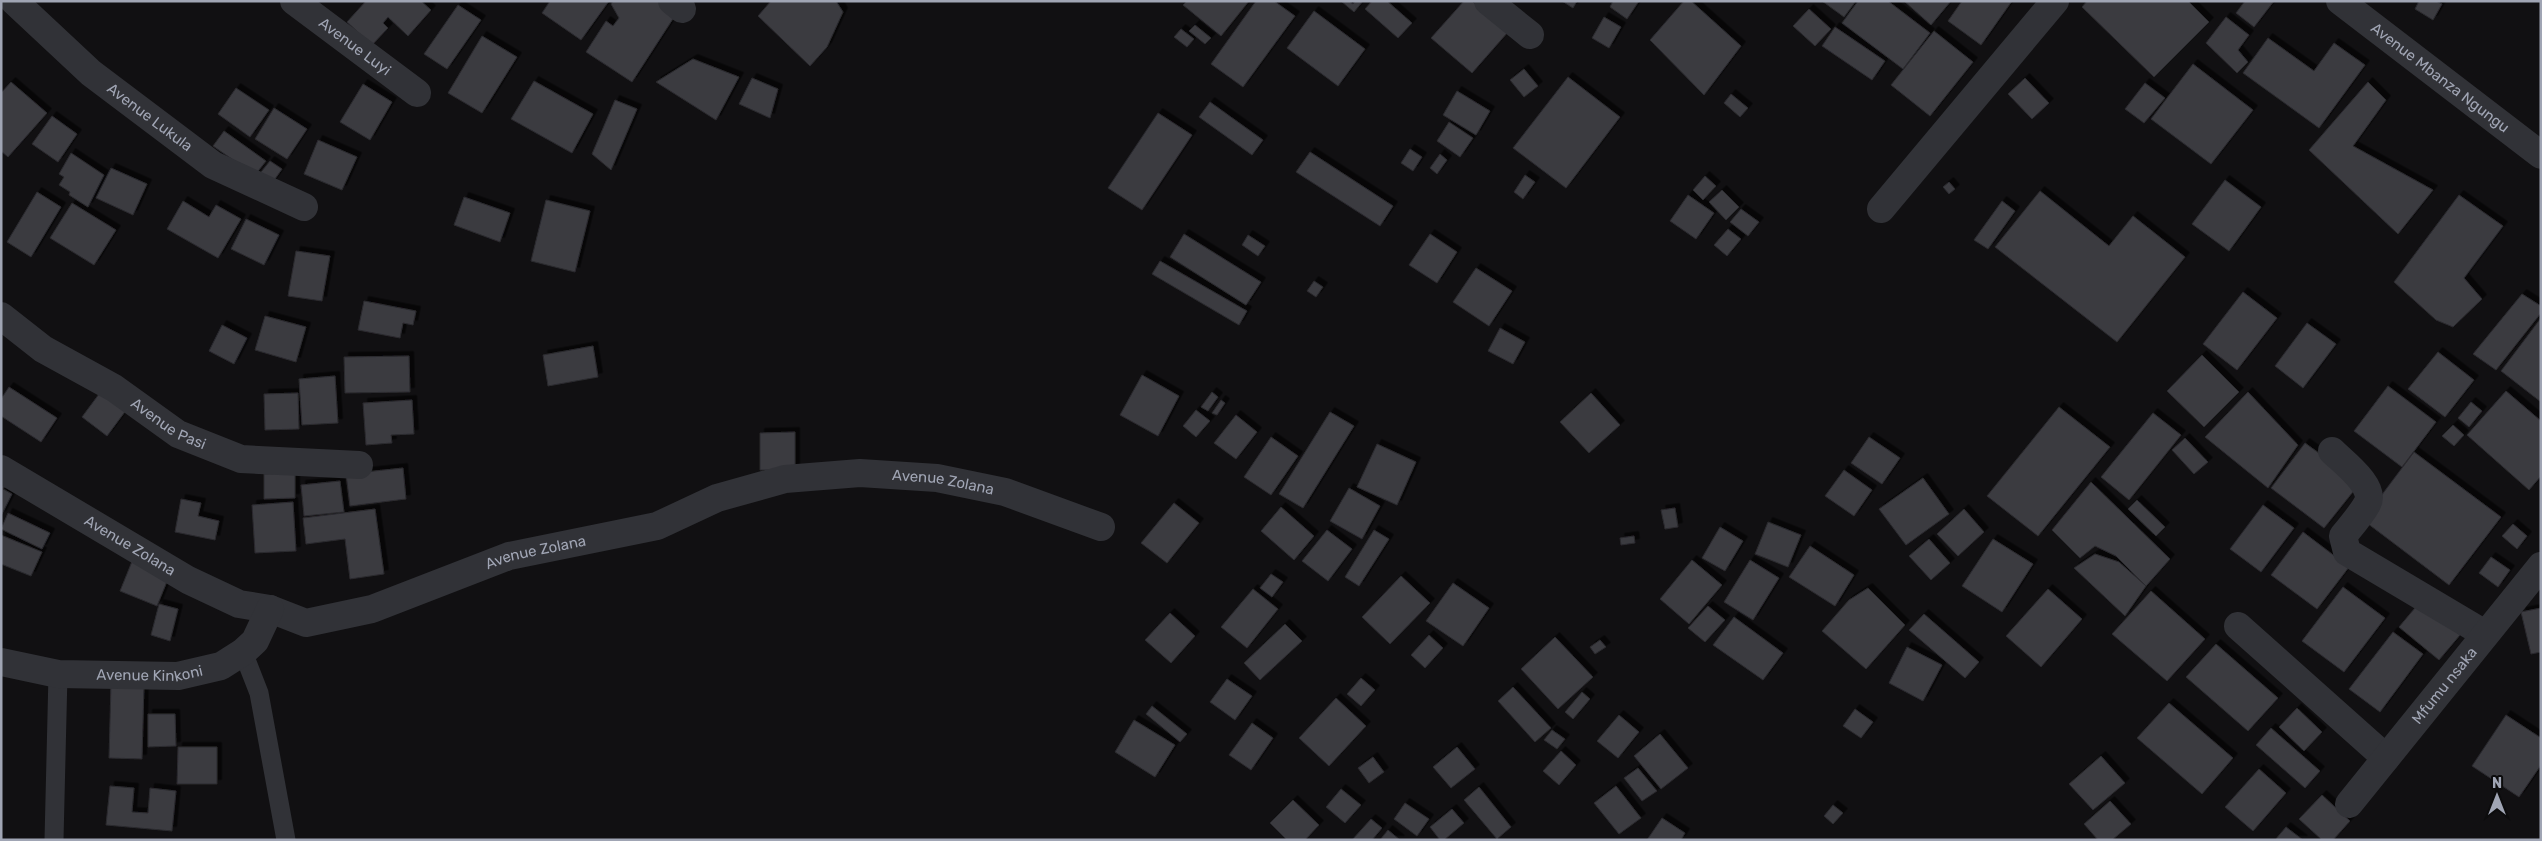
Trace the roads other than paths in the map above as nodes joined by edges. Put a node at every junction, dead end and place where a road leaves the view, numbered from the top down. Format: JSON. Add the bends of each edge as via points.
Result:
{"nodes":[{"id":1,"x":14,"y":1,"type":"edge"},
{"id":2,"x":294,"y":1,"type":"edge"},
{"id":3,"x":1488,"y":1,"type":"edge"},
{"id":4,"x":2055,"y":1,"type":"edge"},
{"id":5,"x":2340,"y":1,"type":"edge"},
{"id":6,"x":1530,"y":34,"type":"dead end"},
{"id":7,"x":417,"y":93,"type":"dead end"},
{"id":8,"x":2541,"y":155,"type":"edge"},
{"id":9,"x":304,"y":207,"type":"dead end"},
{"id":10,"x":1881,"y":209,"type":"dead end"},
{"id":11,"x":1,"y":316,"type":"edge"},
{"id":12,"x":2332,"y":451,"type":"dead end"},
{"id":13,"x":360,"y":466,"type":"dead end"},
{"id":14,"x":1,"y":470,"type":"edge"},
{"id":15,"x":1101,"y":527,"type":"dead end"},
{"id":16,"x":2541,"y":566,"type":"edge"},
{"id":17,"x":270,"y":609,"type":"junction"},
{"id":18,"x":2238,"y":626,"type":"dead end"},
{"id":19,"x":2485,"y":634,"type":"junction"},
{"id":20,"x":243,"y":652,"type":"junction"},
{"id":21,"x":1,"y":662,"type":"edge"},
{"id":22,"x":58,"y":674,"type":"junction"},
{"id":23,"x":2386,"y":758,"type":"junction"},
{"id":24,"x":2350,"y":804,"type":"dead end"},
{"id":25,"x":54,"y":840,"type":"edge"},
{"id":26,"x":286,"y":840,"type":"edge"}],
"edges":[{"from":1,"to":9,"type":"street","name":"Avenue Lukula","via":[[91,73],[213,165]]},
{"from":2,"to":7,"type":"street","name":"Avenue Luyi"},
{"from":3,"to":6,"type":"street"},
{"from":4,"to":10,"type":"street"},
{"from":5,"to":8,"type":"street","name":"Avenue Mbanza Ngungu"},
{"from":11,"to":13,"type":"street","name":"Avenue Pasi","via":[[43,349],[114,388],[178,434],[241,459]]},
{"from":12,"to":19,"type":"street","via":[[2365,484],[2370,495],[2368,503],[2343,536],[2347,552]]},
{"from":14,"to":17,"type":"street","name":"Avenue Zolana","via":[[188,580],[239,604]]},
{"from":15,"to":17,"type":"street","name":"Avenue Zolana","via":[[1005,492],[937,478],[860,473],[785,479],[717,498],[657,526],[509,556],[372,610],[306,623]]},
{"from":16,"to":19,"type":"street","name":"Mfumu nsaka"},
{"from":17,"to":20,"type":"street","name":"Avenue Kinkoni","via":[[255,641]]},
{"from":18,"to":23,"type":"street"},
{"from":19,"to":23,"type":"street","name":"Mfumu nsaka"},
{"from":20,"to":22,"type":"street","name":"Avenue Kinkoni","via":[[221,666],[178,676]]},
{"from":20,"to":26,"type":"lane","via":[[258,693]]},
{"from":21,"to":22,"type":"street","name":"Avenue Kinkoni"},
{"from":22,"to":25,"type":"lane"},
{"from":23,"to":24,"type":"street","name":"Mfumu nsaka"}]}
